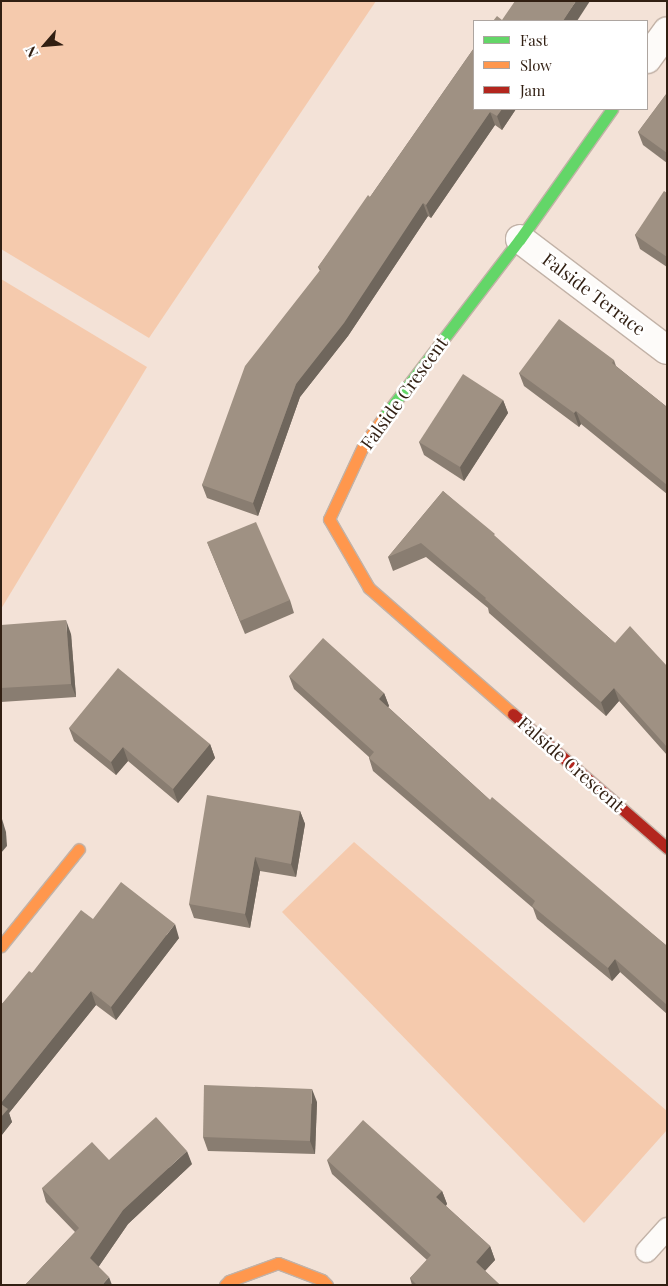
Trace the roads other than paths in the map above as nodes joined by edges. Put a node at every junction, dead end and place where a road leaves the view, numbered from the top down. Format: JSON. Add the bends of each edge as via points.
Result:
{"nodes":[{"id":1,"x":667,"y":31,"type":"edge"},
{"id":2,"x":648,"y":58,"type":"edge"},
{"id":3,"x":611,"y":110,"type":"edge"},
{"id":4,"x":520,"y":239,"type":"junction"},
{"id":5,"x":667,"y":350,"type":"edge"},
{"id":6,"x":667,"y":848,"type":"edge"},
{"id":7,"x":79,"y":849,"type":"dead end"},
{"id":8,"x":1,"y":946,"type":"edge"},
{"id":9,"x":667,"y":1228,"type":"edge"},
{"id":10,"x":646,"y":1250,"type":"dead end"},
{"id":11,"x":225,"y":1285,"type":"edge"},
{"id":12,"x":327,"y":1285,"type":"edge"}],
"edges":[{"from":1,"to":2,"type":"street"},
{"from":3,"to":4,"type":"street","name":"Falside Crescent"},
{"from":4,"to":5,"type":"street","name":"Falside Terrace"},
{"from":4,"to":6,"type":"street","name":"Falside Crescent","via":[[364,444],[330,519],[369,588]]},
{"from":7,"to":8,"type":"street"},
{"from":9,"to":10,"type":"lane"},
{"from":11,"to":12,"type":"street","via":[[278,1263],[322,1280]]}]}
